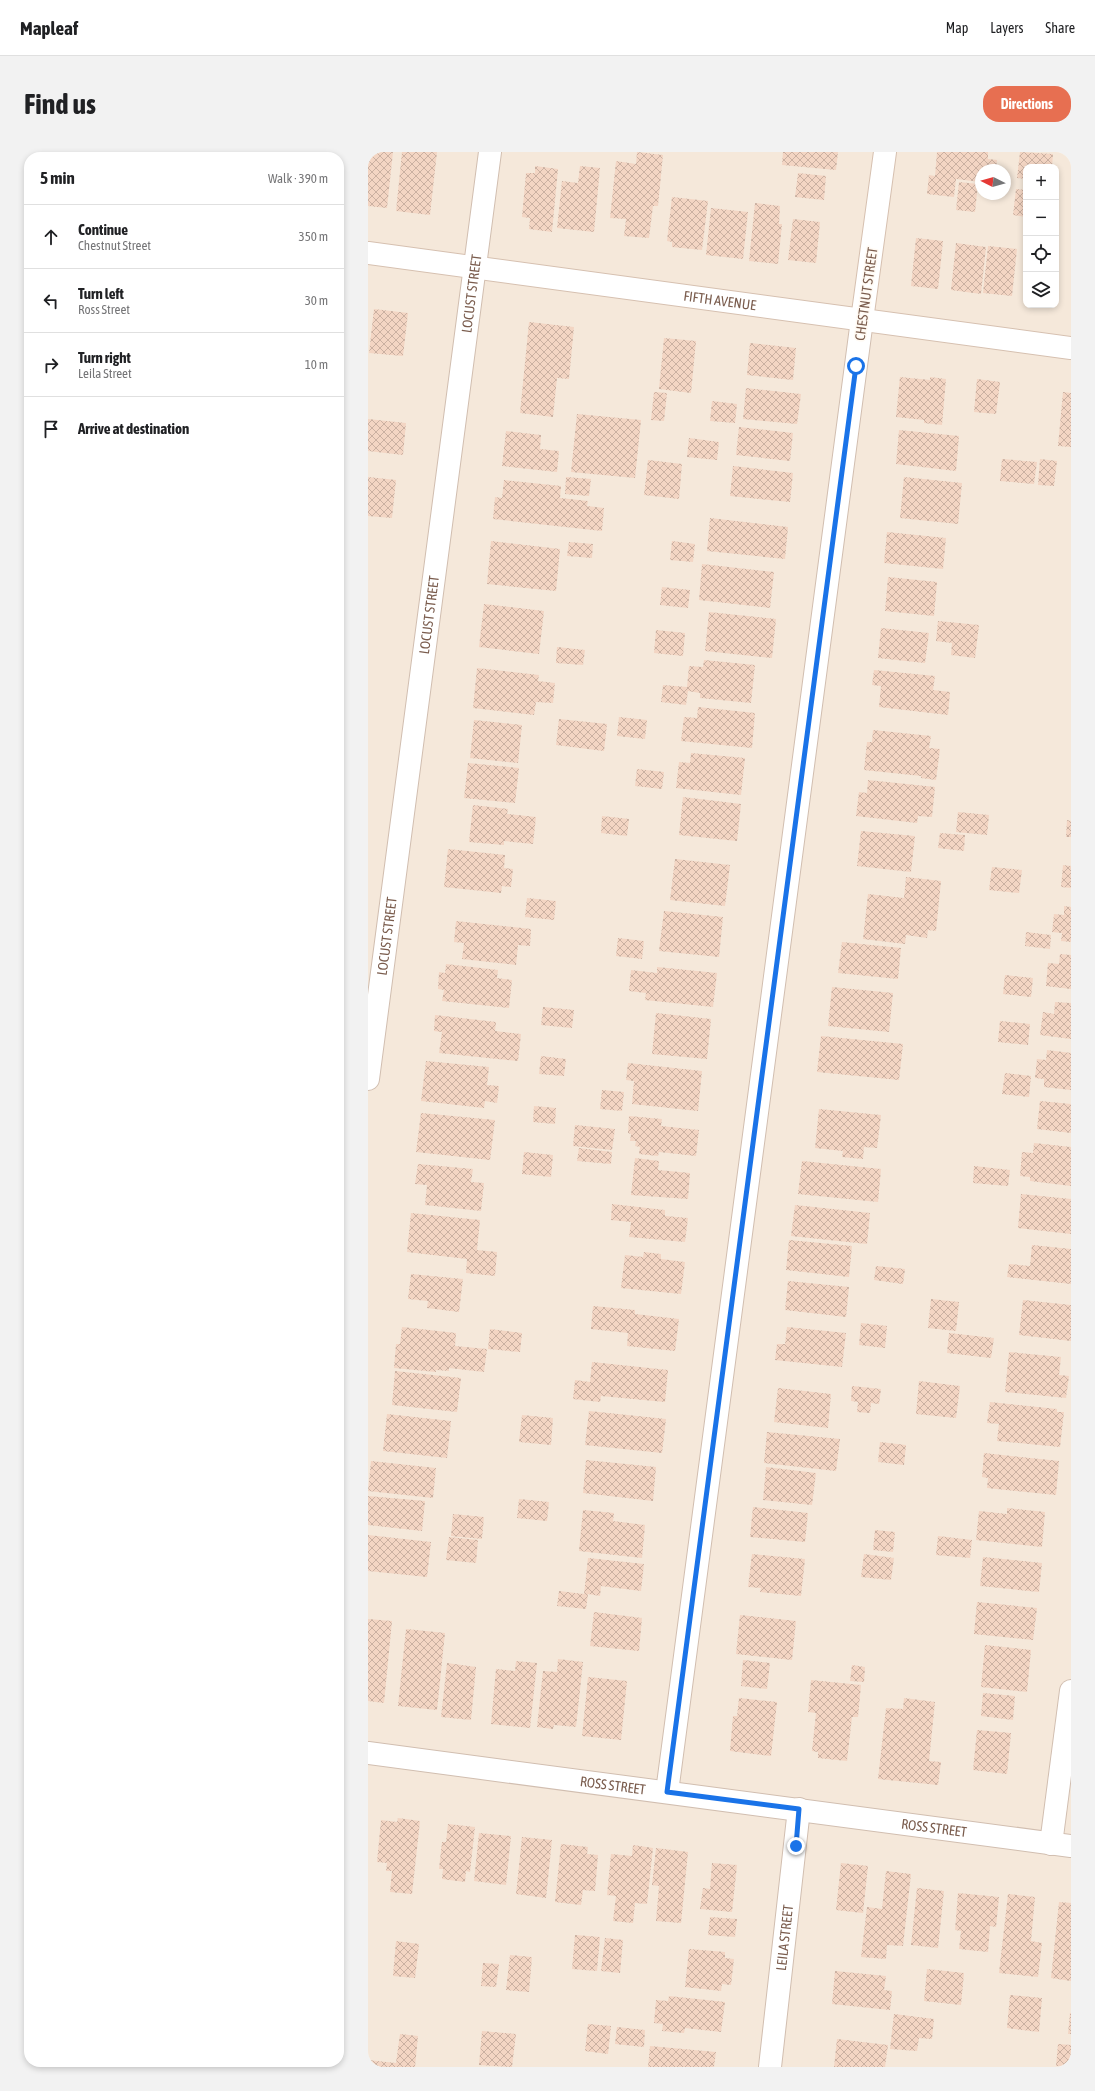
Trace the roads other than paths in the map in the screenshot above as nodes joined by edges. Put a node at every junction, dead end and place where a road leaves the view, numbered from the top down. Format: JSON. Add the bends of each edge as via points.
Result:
{"nodes":[{"id":1,"x":490,"y":152,"type":"edge"},
{"id":2,"x":885,"y":152,"type":"edge"},
{"id":3,"x":368,"y":253,"type":"edge"},
{"id":4,"x":475,"y":267,"type":"junction"},
{"id":5,"x":862,"y":320,"type":"junction"},
{"id":6,"x":1071,"y":348,"type":"edge"},
{"id":7,"x":368,"y":1079,"type":"edge"},
{"id":8,"x":1071,"y":1691,"type":"edge"},
{"id":9,"x":368,"y":1753,"type":"edge"},
{"id":10,"x":667,"y":1792,"type":"junction"},
{"id":11,"x":799,"y":1809,"type":"junction"},
{"id":12,"x":1061,"y":1845,"type":"edge"},
{"id":13,"x":770,"y":2067,"type":"edge"}],
"edges":[{"from":1,"to":4,"type":"street","name":"LOCUST STREET"},
{"from":2,"to":5,"type":"street","name":"CHESTNUT STREET"},
{"from":3,"to":4,"type":"street","name":"FIFTH AVENUE"},
{"from":4,"to":5,"type":"street","name":"FIFTH AVENUE"},
{"from":4,"to":7,"type":"street","name":"LOCUST STREET"},
{"from":5,"to":6,"type":"street","name":"FIFTH AVENUE"},
{"from":5,"to":10,"type":"street","name":"CHESTNUT STREET"},
{"from":8,"to":12,"type":"street"},
{"from":9,"to":10,"type":"street","name":"ROSS STREET"},
{"from":10,"to":11,"type":"street","name":"ROSS STREET"},
{"from":11,"to":12,"type":"street","name":"ROSS STREET"},
{"from":11,"to":13,"type":"street","name":"LEILA STREET"}]}
